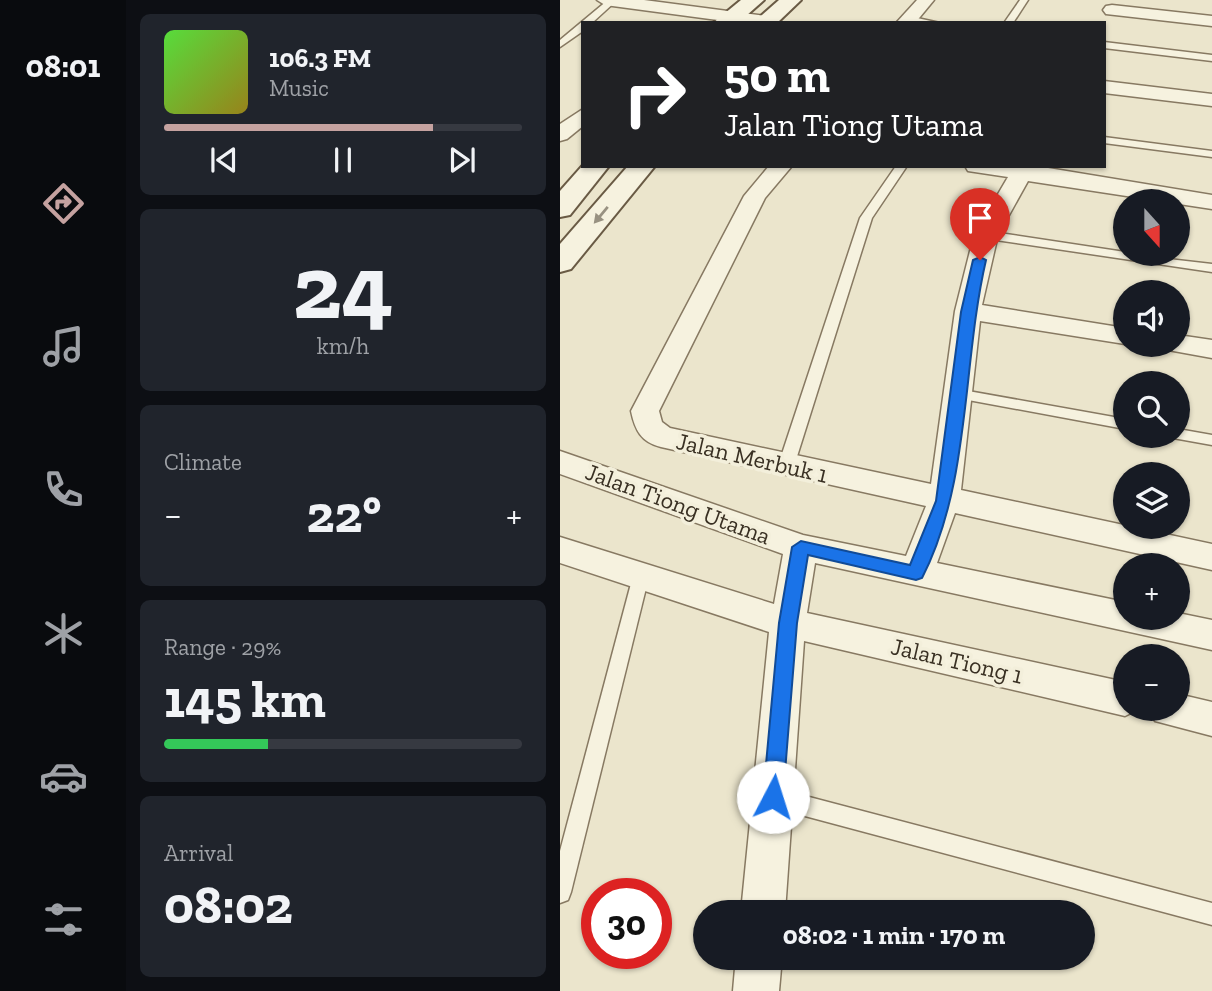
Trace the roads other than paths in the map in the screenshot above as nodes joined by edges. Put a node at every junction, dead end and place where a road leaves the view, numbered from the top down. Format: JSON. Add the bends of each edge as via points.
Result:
{"nodes":[{"id":1,"x":605,"y":0,"type":"edge"},
{"id":2,"x":754,"y":0,"type":"edge"},
{"id":3,"x":791,"y":0,"type":"edge"},
{"id":4,"x":926,"y":0,"type":"edge"},
{"id":5,"x":1024,"y":0,"type":"edge"},
{"id":6,"x":612,"y":1,"type":"edge"},
{"id":7,"x":696,"y":10,"type":"junction"},
{"id":8,"x":1112,"y":11,"type":"edge"},
{"id":9,"x":729,"y":19,"type":"edge"},
{"id":10,"x":1212,"y":20,"type":"edge"},
{"id":11,"x":588,"y":21,"type":"edge"},
{"id":12,"x":684,"y":21,"type":"edge"},
{"id":13,"x":753,"y":21,"type":"edge"},
{"id":14,"x":766,"y":21,"type":"edge"},
{"id":15,"x":907,"y":21,"type":"edge"},
{"id":16,"x":1009,"y":21,"type":"edge"},
{"id":17,"x":581,"y":26,"type":"edge"},
{"id":18,"x":560,"y":44,"type":"edge"},
{"id":19,"x":1106,"y":46,"type":"edge"},
{"id":20,"x":1212,"y":58,"type":"edge"},
{"id":21,"x":1106,"y":86,"type":"edge"},
{"id":22,"x":1212,"y":100,"type":"edge"},
{"id":23,"x":581,"y":116,"type":"edge"},
{"id":24,"x":560,"y":135,"type":"edge"},
{"id":25,"x":1106,"y":140,"type":"edge"},
{"id":26,"x":1212,"y":154,"type":"edge"},
{"id":27,"x":594,"y":168,"type":"edge"},
{"id":28,"x":640,"y":168,"type":"edge"},
{"id":29,"x":779,"y":168,"type":"edge"},
{"id":30,"x":901,"y":168,"type":"edge"},
{"id":31,"x":1000,"y":168,"type":"edge"},
{"id":32,"x":1023,"y":170,"type":"edge"},
{"id":33,"x":1212,"y":202,"type":"edge"},
{"id":34,"x":560,"y":209,"type":"edge"},
{"id":35,"x":986,"y":235,"type":"junction"},
{"id":36,"x":560,"y":263,"type":"edge"},
{"id":37,"x":1212,"y":268,"type":"edge"},
{"id":38,"x":968,"y":312,"type":"junction"},
{"id":39,"x":1113,"y":333,"type":"edge"},
{"id":40,"x":1190,"y":346,"type":"edge"},
{"id":41,"x":1212,"y":349,"type":"edge"},
{"id":42,"x":957,"y":394,"type":"junction"},
{"id":43,"x":1113,"y":422,"type":"edge"},
{"id":44,"x":1190,"y":436,"type":"edge"},
{"id":45,"x":1212,"y":440,"type":"edge"},
{"id":46,"x":560,"y":462,"type":"edge"},
{"id":47,"x":786,"y":467,"type":"junction"},
{"id":48,"x":944,"y":501,"type":"junction"},
{"id":49,"x":801,"y":547,"type":"junction"},
{"id":50,"x":560,"y":550,"type":"edge"},
{"id":51,"x":1212,"y":557,"type":"edge"},
{"id":52,"x":916,"y":573,"type":"junction"},
{"id":53,"x":641,"y":576,"type":"junction"},
{"id":54,"x":1113,"y":614,"type":"edge"},
{"id":55,"x":788,"y":623,"type":"junction"},
{"id":56,"x":1188,"y":630,"type":"edge"},
{"id":57,"x":1212,"y":635,"type":"edge"},
{"id":58,"x":1113,"y":696,"type":"edge"},
{"id":59,"x":1190,"y":714,"type":"edge"},
{"id":60,"x":1212,"y":719,"type":"edge"},
{"id":61,"x":773,"y":797,"type":"junction"},
{"id":62,"x":560,"y":892,"type":"edge"},
{"id":63,"x":764,"y":900,"type":"edge"},
{"id":64,"x":1212,"y":914,"type":"edge"},
{"id":65,"x":758,"y":970,"type":"edge"},
{"id":66,"x":756,"y":991,"type":"edge"}],
"edges":[{"from":1,"to":6,"type":"street"},
{"from":2,"to":9,"type":"main road"},
{"from":3,"to":14,"type":"main road"},
{"from":4,"to":15,"type":"street"},
{"from":5,"to":16,"type":"lane"},
{"from":6,"to":7,"type":"street"},
{"from":6,"to":11,"type":"lane"},
{"from":7,"to":9,"type":"street"},
{"from":7,"to":12,"type":"street"},
{"from":8,"to":10,"type":"street"},
{"from":9,"to":13,"type":"street"},
{"from":17,"to":18,"type":"lane"},
{"from":19,"to":20,"type":"lane"},
{"from":21,"to":22,"type":"street"},
{"from":23,"to":24,"type":"street"},
{"from":25,"to":26,"type":"lane"},
{"from":27,"to":34,"type":"main road"},
{"from":28,"to":36,"type":"main road","one_way":true},
{"from":29,"to":47,"type":"street","name":"Jalan Merbuk 1","via":[[755,196],[645,411],[649,427],[661,436]]},
{"from":30,"to":47,"type":"lane","via":[[866,218]]},
{"from":31,"to":32,"type":"street"},
{"from":32,"to":33,"type":"street"},
{"from":32,"to":35,"type":"street"},
{"from":35,"to":37,"type":"lane"},
{"from":35,"to":38,"type":"street"},
{"from":38,"to":39,"type":"street"},
{"from":38,"to":42,"type":"street"},
{"from":40,"to":41,"type":"street"},
{"from":42,"to":43,"type":"lane"},
{"from":42,"to":48,"type":"street"},
{"from":44,"to":45,"type":"lane"},
{"from":46,"to":49,"type":"street","name":"Jalan Tiong Utama"},
{"from":47,"to":48,"type":"street","name":"Jalan Merbuk 1"},
{"from":48,"to":51,"type":"street","name":"Jalan Merbuk 1"},
{"from":48,"to":52,"type":"street"},
{"from":49,"to":52,"type":"street","name":"Jalan Tiong Utama"},
{"from":49,"to":55,"type":"street"},
{"from":50,"to":53,"type":"street","name":"Jalan Tiong 1"},
{"from":52,"to":54,"type":"street","name":"Jalan Tiong Utama"},
{"from":53,"to":55,"type":"street","name":"Jalan Tiong 1"},
{"from":53,"to":62,"type":"lane"},
{"from":55,"to":58,"type":"street","name":"Jalan Tiong 1"},
{"from":55,"to":61,"type":"street"},
{"from":56,"to":57,"type":"street","name":"Jalan Tiong Utama"},
{"from":59,"to":60,"type":"street"},
{"from":61,"to":63,"type":"street"},
{"from":61,"to":64,"type":"lane"},
{"from":65,"to":66,"type":"street"}]}
